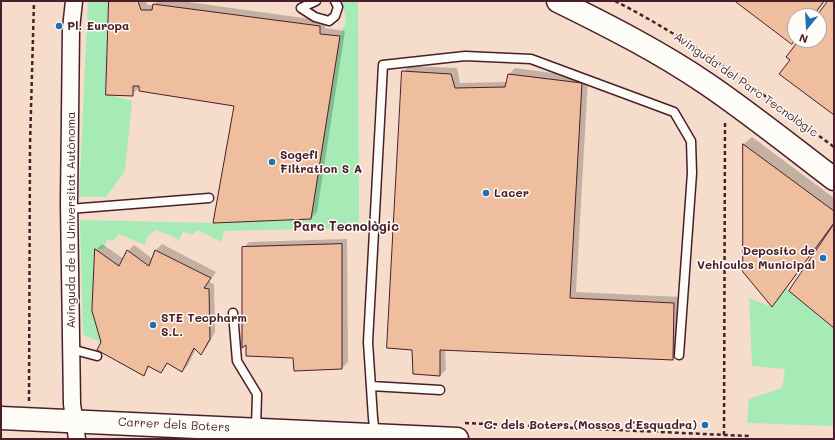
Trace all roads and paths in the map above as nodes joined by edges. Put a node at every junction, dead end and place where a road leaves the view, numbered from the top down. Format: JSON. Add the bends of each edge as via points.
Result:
{"nodes":[{"id":1,"x":34,"y":1,"type":"edge"},
{"id":2,"x":74,"y":1,"type":"edge"},
{"id":3,"x":316,"y":1,"type":"edge"},
{"id":4,"x":334,"y":1,"type":"edge"},
{"id":5,"x":558,"y":1,"type":"edge"},
{"id":6,"x":615,"y":1,"type":"edge"},
{"id":7,"x":725,"y":123,"type":"dead end"},
{"id":8,"x":834,"y":148,"type":"edge"},
{"id":9,"x":834,"y":179,"type":"edge"},
{"id":10,"x":209,"y":198,"type":"dead end"},
{"id":11,"x":69,"y":209,"type":"junction"},
{"id":12,"x":233,"y":313,"type":"dead end"},
{"id":13,"x":71,"y":349,"type":"junction"},
{"id":14,"x":680,"y":355,"type":"dead end"},
{"id":15,"x":97,"y":356,"type":"dead end"},
{"id":16,"x":371,"y":386,"type":"junction"},
{"id":17,"x":440,"y":390,"type":"dead end"},
{"id":18,"x":32,"y":412,"type":"junction"},
{"id":19,"x":1,"y":418,"type":"edge"},
{"id":20,"x":76,"y":430,"type":"edge"},
{"id":21,"x":258,"y":434,"type":"edge"},
{"id":22,"x":375,"y":435,"type":"junction"},
{"id":23,"x":724,"y":435,"type":"dead end"},
{"id":24,"x":733,"y":435,"type":"dead end"},
{"id":25,"x":457,"y":439,"type":"edge"},
{"id":26,"x":751,"y":439,"type":"edge"}],
"edges":[{"from":1,"to":18,"type":"path","via":[[30,145]]},
{"from":2,"to":11,"type":"street","name":"Avinguda de la Universitat Autònoma","via":[[71,29]]},
{"from":3,"to":4,"type":"lane","via":[[301,8],[315,17],[328,21],[335,16],[338,7]]},
{"from":5,"to":9,"type":"street","name":"Avinguda del Parc Tecnològic","via":[[630,38],[706,84],[766,126]]},
{"from":6,"to":8,"type":"path","name":"Avinguda del Parc Tecnològic","via":[[672,33],[749,84]]},
{"from":7,"to":23,"type":"path"},
{"from":10,"to":11,"type":"lane"},
{"from":11,"to":13,"type":"street","name":"Avinguda de la Universitat Autònoma"},
{"from":12,"to":21,"type":"lane","via":[[237,360],[257,394]]},
{"from":13,"to":15,"type":"lane"},
{"from":13,"to":20,"type":"street","name":"Avinguda de la Universitat Autònoma","via":[[72,404]]},
{"from":14,"to":16,"type":"lane","via":[[692,173],[691,141],[674,112],[531,59],[465,56],[382,65],[368,342]]},
{"from":16,"to":17,"type":"lane"},
{"from":16,"to":22,"type":"lane"},
{"from":18,"to":19,"type":"street","name":"Carrer dels Boters"},
{"from":18,"to":20,"type":"street","name":"Carrer dels Boters"},
{"from":20,"to":21,"type":"street","name":"Carrer dels Boters"},
{"from":21,"to":22,"type":"street","name":"Carrer dels Boters"},
{"from":22,"to":25,"type":"street","name":"Carrer dels Boters"},
{"from":24,"to":26,"type":"path","via":[[748,436]]}]}
